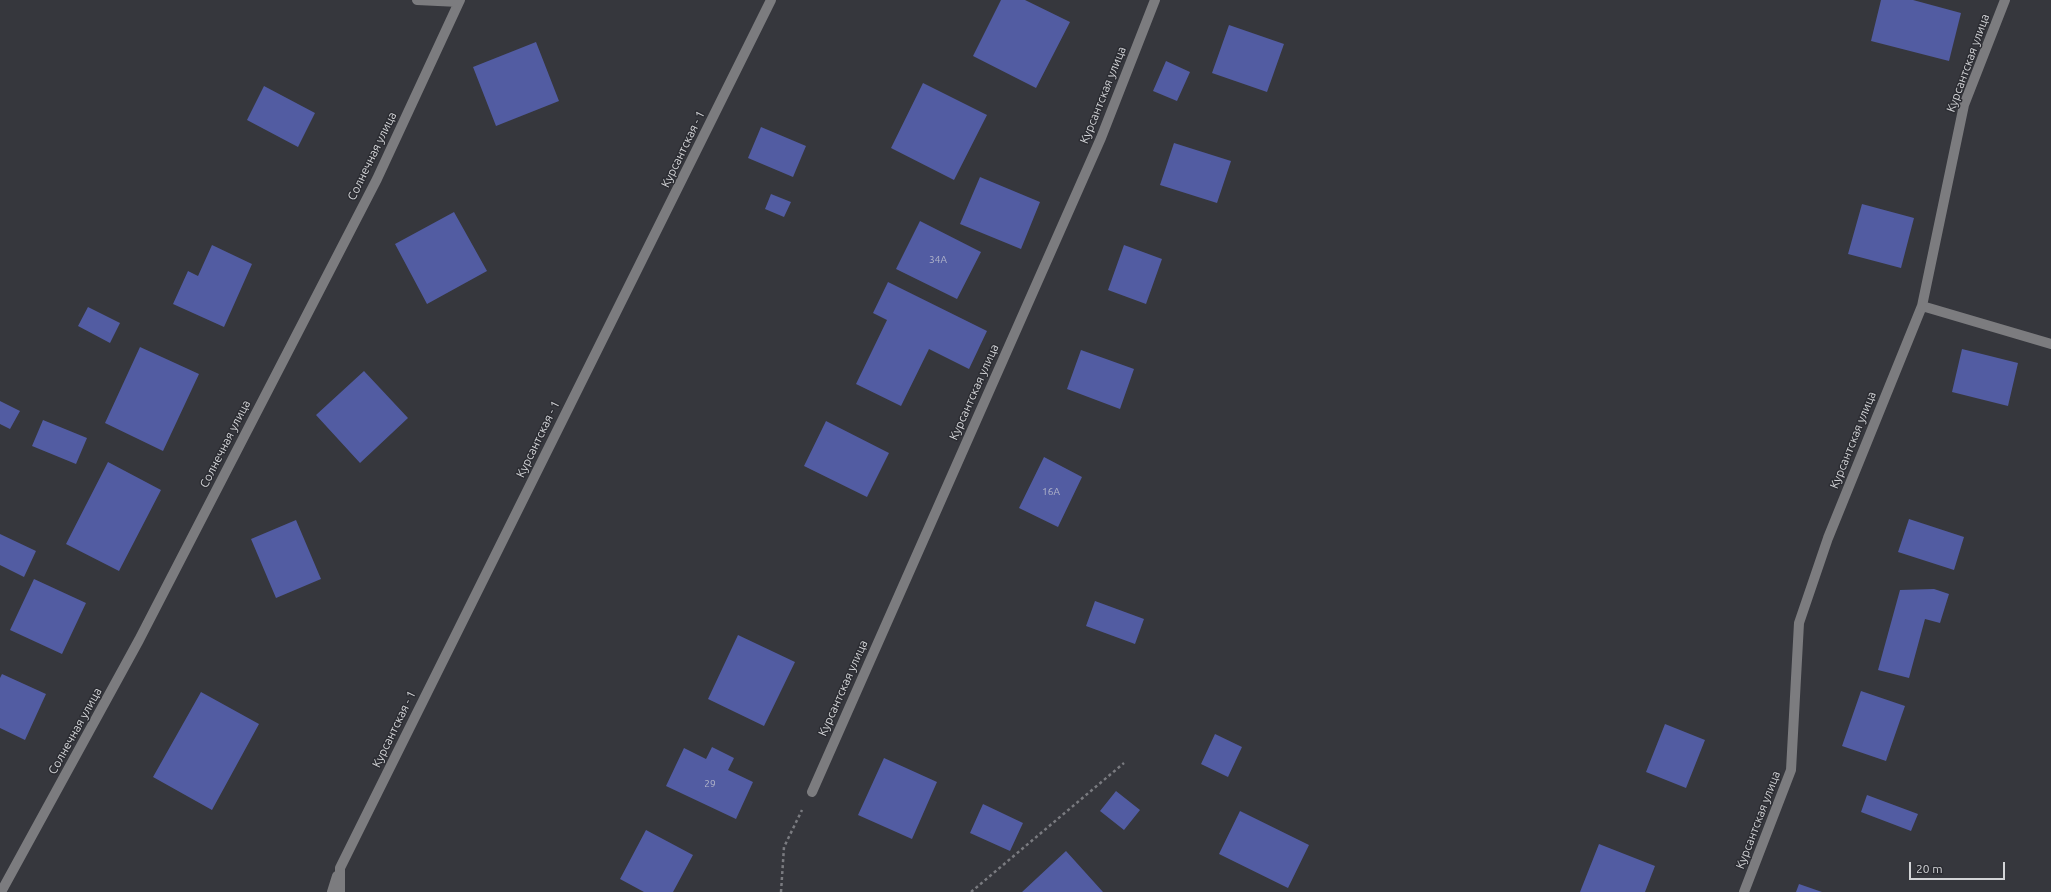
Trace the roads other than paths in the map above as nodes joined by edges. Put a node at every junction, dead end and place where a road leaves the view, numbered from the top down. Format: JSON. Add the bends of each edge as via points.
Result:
{"nodes":[{"id":1,"x":417,"y":0,"type":"edge"},
{"id":2,"x":771,"y":0,"type":"edge"},
{"id":3,"x":1155,"y":0,"type":"edge"},
{"id":4,"x":2004,"y":0,"type":"edge"},
{"id":5,"x":460,"y":1,"type":"edge"},
{"id":6,"x":1922,"y":306,"type":"junction"},
{"id":7,"x":2051,"y":344,"type":"edge"},
{"id":8,"x":812,"y":792,"type":"road end"},
{"id":9,"x":340,"y":868,"type":"junction"},
{"id":10,"x":2,"y":892,"type":"edge"},
{"id":11,"x":332,"y":892,"type":"edge"},
{"id":12,"x":340,"y":892,"type":"edge"},
{"id":13,"x":1744,"y":892,"type":"edge"}],
"edges":[{"from":1,"to":5,"type":"street"},
{"from":2,"to":9,"type":"street","name":"Курсантская - 1"},
{"from":3,"to":8,"type":"street","name":"Курсантская улица","via":[[1101,138]]},
{"from":4,"to":6,"type":"street","name":"Курсантская улица","via":[[1964,105]]},
{"from":5,"to":10,"type":"street","name":"Солнечная улица","via":[[377,179],[139,640]]},
{"from":6,"to":7,"type":"street"},
{"from":6,"to":13,"type":"street","name":"Курсантская улица","via":[[1828,538],[1799,623],[1791,770]]},
{"from":9,"to":11,"type":"street"},
{"from":9,"to":12,"type":"street","name":"Курсантская - 1"}]}
